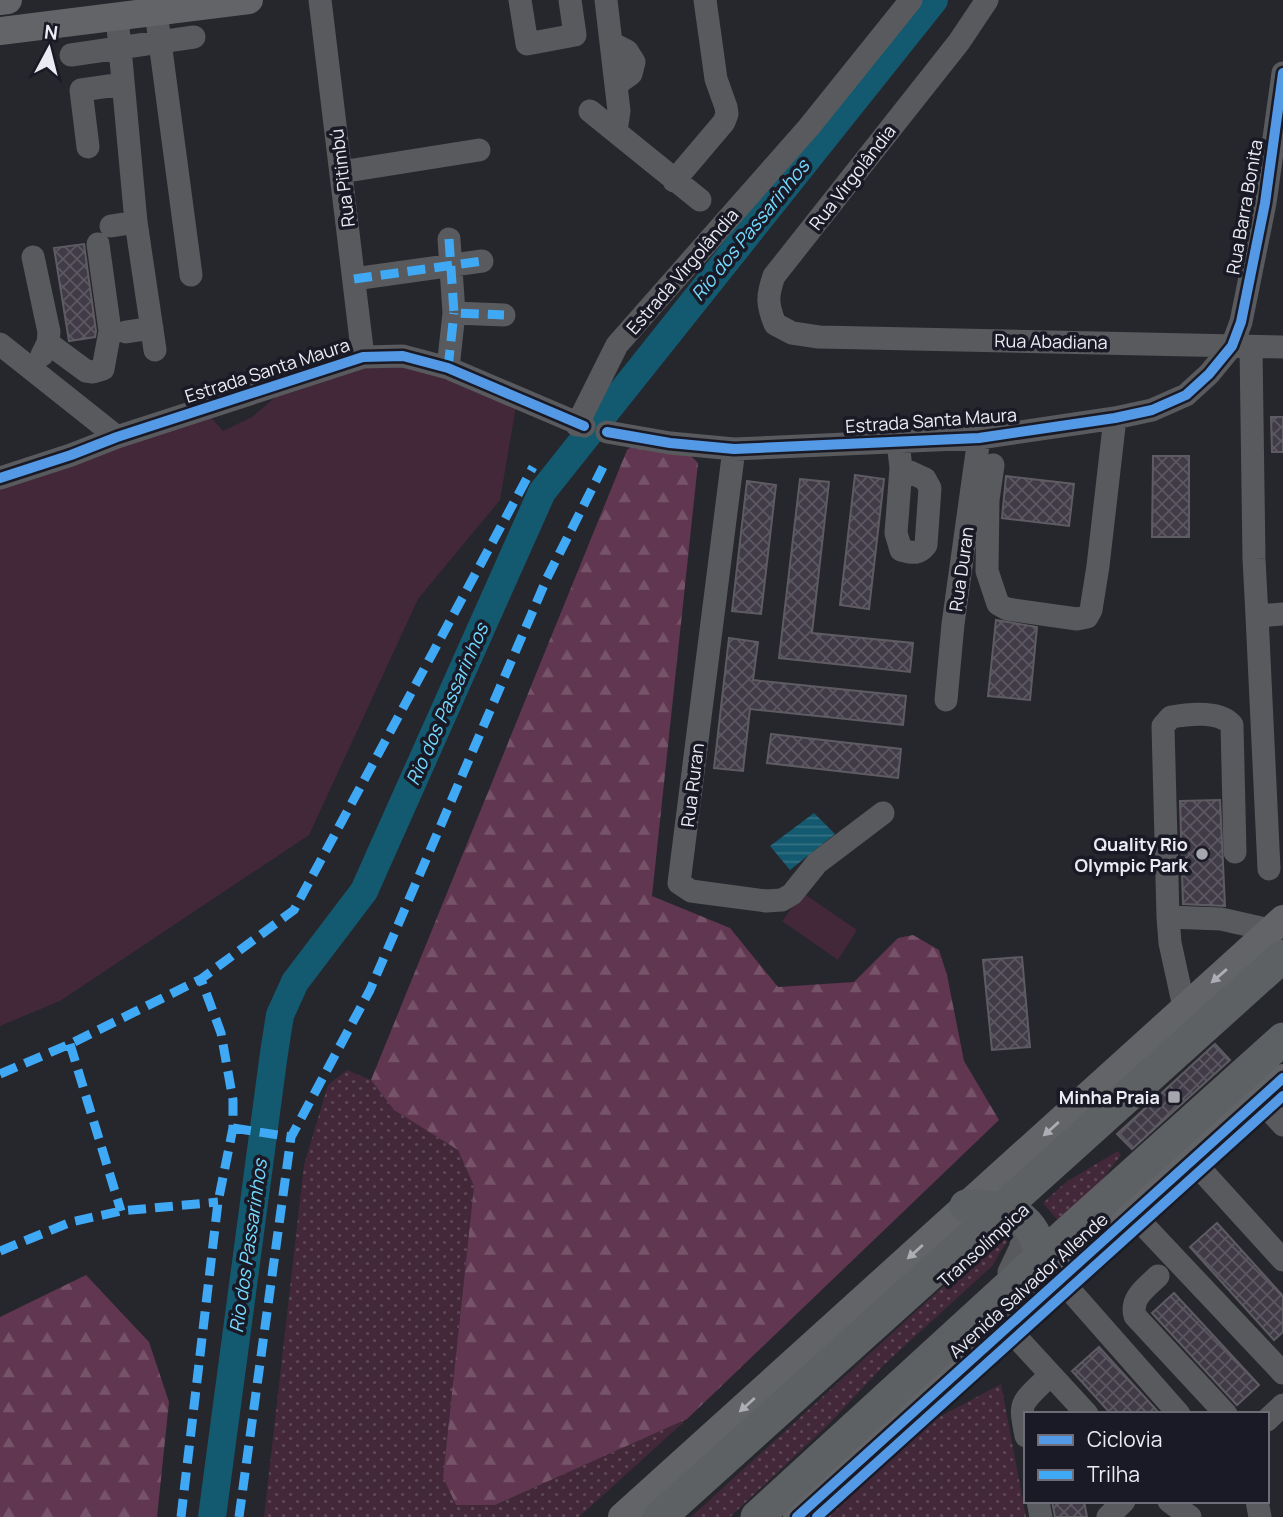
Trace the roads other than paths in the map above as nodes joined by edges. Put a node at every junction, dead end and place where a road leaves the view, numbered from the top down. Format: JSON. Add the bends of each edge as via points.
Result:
{"nodes":[{"id":1,"x":8,"y":0,"type":"edge"},
{"id":2,"x":249,"y":0,"type":"edge"},
{"id":3,"x":320,"y":0,"type":"edge"},
{"id":4,"x":520,"y":0,"type":"edge"},
{"id":5,"x":570,"y":0,"type":"edge"},
{"id":6,"x":606,"y":0,"type":"edge"},
{"id":7,"x":705,"y":0,"type":"edge"},
{"id":8,"x":911,"y":0,"type":"edge"},
{"id":9,"x":987,"y":0,"type":"edge"},
{"id":10,"x":0,"y":1,"type":"edge"},
{"id":11,"x":156,"y":12,"type":"junction"},
{"id":12,"x":117,"y":16,"type":"junction"},
{"id":13,"x":0,"y":31,"type":"edge"},
{"id":14,"x":194,"y":37,"type":"dead end"},
{"id":15,"x":159,"y":41,"type":"junction"},
{"id":16,"x":120,"y":47,"type":"junction"},
{"id":17,"x":71,"y":55,"type":"dead end"},
{"id":18,"x":1283,"y":73,"type":"edge"},
{"id":19,"x":123,"y":84,"type":"junction"},
{"id":20,"x":590,"y":111,"type":"dead end"},
{"id":21,"x":616,"y":131,"type":"junction"},
{"id":22,"x":88,"y":147,"type":"dead end"},
{"id":23,"x":479,"y":150,"type":"dead end"},
{"id":24,"x":341,"y":172,"type":"junction"},
{"id":25,"x":674,"y":181,"type":"junction"},
{"id":26,"x":700,"y":200,"type":"dead end"},
{"id":27,"x":1274,"y":203,"type":"edge"},
{"id":28,"x":136,"y":222,"type":"junction"},
{"id":29,"x":449,"y":239,"type":"dead end"},
{"id":30,"x":108,"y":243,"type":"junction"},
{"id":31,"x":140,"y":256,"type":"junction"},
{"id":32,"x":33,"y":257,"type":"dead end"},
{"id":33,"x":482,"y":261,"type":"dead end"},
{"id":34,"x":452,"y":264,"type":"junction"},
{"id":35,"x":191,"y":275,"type":"dead end"},
{"id":36,"x":354,"y":279,"type":"junction"},
{"id":37,"x":145,"y":295,"type":"junction"},
{"id":38,"x":121,"y":299,"type":"dead end"},
{"id":39,"x":454,"y":313,"type":"junction"},
{"id":40,"x":504,"y":315,"type":"dead end"},
{"id":41,"x":126,"y":332,"type":"dead end"},
{"id":42,"x":819,"y":337,"type":"joint"},
{"id":43,"x":48,"y":343,"type":"junction"},
{"id":44,"x":0,"y":344,"type":"edge"},
{"id":45,"x":1241,"y":346,"type":"junction"},
{"id":46,"x":1283,"y":347,"type":"edge"},
{"id":47,"x":363,"y":357,"type":"junction"},
{"id":48,"x":448,"y":368,"type":"junction"},
{"id":49,"x":33,"y":370,"type":"junction"},
{"id":50,"x":1115,"y":418,"type":"junction"},
{"id":51,"x":580,"y":426,"type":"joint"},
{"id":52,"x":607,"y":432,"type":"dead end"},
{"id":53,"x":117,"y":437,"type":"junction"},
{"id":54,"x":979,"y":438,"type":"junction"},
{"id":55,"x":898,"y":442,"type":"junction"},
{"id":56,"x":734,"y":449,"type":"junction"},
{"id":57,"x":993,"y":465,"type":"dead end"},
{"id":58,"x":901,"y":468,"type":"dead end"},
{"id":59,"x":0,"y":478,"type":"edge"},
{"id":60,"x":1283,"y":614,"type":"edge"},
{"id":61,"x":1257,"y":616,"type":"junction"},
{"id":62,"x":946,"y":700,"type":"dead end"},
{"id":63,"x":883,"y":813,"type":"dead end"},
{"id":64,"x":1235,"y":852,"type":"dead end"},
{"id":65,"x":1269,"y":869,"type":"dead end"},
{"id":66,"x":1168,"y":917,"type":"junction"},
{"id":67,"x":1279,"y":935,"type":"edge"},
{"id":68,"x":1283,"y":972,"type":"edge"},
{"id":69,"x":1184,"y":1007,"type":"junction"},
{"id":70,"x":1283,"y":1023,"type":"edge"},
{"id":71,"x":1283,"y":1039,"type":"edge"},
{"id":72,"x":1283,"y":1078,"type":"edge"},
{"id":73,"x":1259,"y":1099,"type":"junction"},
{"id":74,"x":1283,"y":1125,"type":"edge"},
{"id":75,"x":1192,"y":1160,"type":"junction"},
{"id":76,"x":966,"y":1206,"type":"junction"},
{"id":77,"x":1133,"y":1214,"type":"junction"},
{"id":78,"x":1031,"y":1238,"type":"junction"},
{"id":79,"x":1283,"y":1260,"type":"edge"},
{"id":80,"x":1158,"y":1276,"type":"dead end"},
{"id":81,"x":1011,"y":1323,"type":"junction"},
{"id":82,"x":1282,"y":1371,"type":"edge"},
{"id":83,"x":1042,"y":1382,"type":"dead end"},
{"id":84,"x":1283,"y":1405,"type":"edge"},
{"id":85,"x":1085,"y":1412,"type":"edge"},
{"id":86,"x":1177,"y":1412,"type":"edge"},
{"id":87,"x":1224,"y":1412,"type":"edge"},
{"id":88,"x":1269,"y":1418,"type":"edge"},
{"id":89,"x":1024,"y":1424,"type":"edge"},
{"id":90,"x":673,"y":1472,"type":"junction"},
{"id":91,"x":1122,"y":1503,"type":"edge"},
{"id":92,"x":1172,"y":1503,"type":"edge"},
{"id":93,"x":622,"y":1517,"type":"edge"},
{"id":94,"x":638,"y":1517,"type":"edge"},
{"id":95,"x":660,"y":1517,"type":"edge"},
{"id":96,"x":681,"y":1517,"type":"edge"},
{"id":97,"x":738,"y":1517,"type":"edge"},
{"id":98,"x":757,"y":1517,"type":"edge"},
{"id":99,"x":797,"y":1517,"type":"edge"},
{"id":100,"x":1108,"y":1517,"type":"edge"},
{"id":101,"x":1190,"y":1517,"type":"edge"}],
"edges":[{"from":1,"to":10,"type":"main road"},
{"from":2,"to":11,"type":"main road"},
{"from":3,"to":24,"type":"street","name":"Rua Pitimbú"},
{"from":4,"to":5,"type":"street","via":[[527,44],[575,35]]},
{"from":6,"to":21,"type":"street","via":[[617,84]]},
{"from":7,"to":25,"type":"street","via":[[716,79],[727,114]]},
{"from":8,"to":51,"type":"street","name":"Estrada Virgolândia","via":[[808,127],[617,345]]},
{"from":9,"to":42,"type":"street","name":"Rua Virgolândia","via":[[774,276],[768,294],[775,324],[792,333]]},
{"from":11,"to":12,"type":"main road"},
{"from":11,"to":15,"type":"street"},
{"from":12,"to":13,"type":"main road"},
{"from":12,"to":16,"type":"street"},
{"from":14,"to":15,"type":"street"},
{"from":15,"to":16,"type":"street"},
{"from":15,"to":35,"type":"street"},
{"from":16,"to":17,"type":"street"},
{"from":16,"to":19,"type":"street"},
{"from":18,"to":27,"type":"street","name":"Rua Barra Bonita"},
{"from":19,"to":22,"type":"street","via":[[81,90]]},
{"from":19,"to":28,"type":"street"},
{"from":20,"to":21,"type":"street"},
{"from":21,"to":25,"type":"street"},
{"from":23,"to":24,"type":"street"},
{"from":24,"to":36,"type":"street","name":"Rua Pitimbú"},
{"from":25,"to":26,"type":"street"},
{"from":27,"to":45,"type":"street","name":"Rua Barra Bonita","via":[[1241,322]]},
{"from":28,"to":30,"type":"street"},
{"from":28,"to":31,"type":"street"},
{"from":29,"to":34,"type":"street"},
{"from":30,"to":31,"type":"street"},
{"from":30,"to":43,"type":"street","via":[[110,331],[103,369],[86,372]]},
{"from":31,"to":37,"type":"street"},
{"from":32,"to":43,"type":"street"},
{"from":33,"to":34,"type":"street"},
{"from":34,"to":36,"type":"street"},
{"from":34,"to":39,"type":"street"},
{"from":36,"to":47,"type":"street","name":"Rua Pitimbú"},
{"from":37,"to":38,"type":"street"},
{"from":37,"to":41,"type":"street","via":[[153,339]]},
{"from":39,"to":40,"type":"street"},
{"from":39,"to":48,"type":"street"},
{"from":42,"to":45,"type":"street","name":"Rua Abadiana"},
{"from":43,"to":49,"type":"street"},
{"from":44,"to":49,"type":"street"},
{"from":45,"to":46,"type":"street","name":"Rua Abadiana"},
{"from":45,"to":50,"type":"street","name":"Estrada Santa Maura","via":[[1186,396]]},
{"from":45,"to":61,"type":"street"},
{"from":47,"to":48,"type":"street","name":"Estrada Santa Maura","via":[[403,356]]},
{"from":47,"to":53,"type":"street","name":"Estrada Santa Maura"},
{"from":48,"to":51,"type":"street","name":"Estrada Santa Maura"},
{"from":49,"to":53,"type":"street"},
{"from":50,"to":54,"type":"street","name":"Estrada Santa Maura"},
{"from":50,"to":57,"type":"street","via":[[1098,566],[1087,617],[1007,609],[998,604],[988,571]]},
{"from":52,"to":56,"type":"street","name":"Estrada Santa Maura"},
{"from":53,"to":59,"type":"street","name":"Estrada Santa Maura"},
{"from":54,"to":55,"type":"street","name":"Estrada Santa Maura"},
{"from":54,"to":62,"type":"street","name":"Rua Duran"},
{"from":55,"to":56,"type":"street","name":"Estrada Santa Maura"},
{"from":55,"to":58,"type":"street"},
{"from":56,"to":63,"type":"street","name":"Rua Ruran","via":[[680,883],[691,891],[782,900],[817,863]]},
{"from":60,"to":61,"type":"street"},
{"from":61,"to":65,"type":"street"},
{"from":64,"to":66,"type":"street","via":[[1232,725],[1217,716],[1171,717],[1163,726]]},
{"from":66,"to":67,"type":"street","via":[[1221,919]]},
{"from":66,"to":69,"type":"street"},
{"from":67,"to":69,"type":"main road","one_way":true},
{"from":67,"to":78,"type":"highway","name":"Avenida Salvador Allende"},
{"from":68,"to":78,"type":"street","name":"Transolímpica"},
{"from":69,"to":76,"type":"main road","one_way":true},
{"from":70,"to":78,"type":"street","name":"Transolímpica"},
{"from":71,"to":78,"type":"highway","name":"Avenida Salvador Allende"},
{"from":72,"to":73,"type":"main road","name":"Avenida Salvador Allende"},
{"from":73,"to":74,"type":"street"},
{"from":73,"to":75,"type":"main road","name":"Avenida Salvador Allende"},
{"from":75,"to":77,"type":"main road","name":"Avenida Salvador Allende"},
{"from":75,"to":79,"type":"street"},
{"from":76,"to":78,"type":"highway"},
{"from":76,"to":90,"type":"main road","one_way":true},
{"from":77,"to":78,"type":"main road","name":"Avenida Salvador Allende"},
{"from":77,"to":82,"type":"street"},
{"from":78,"to":81,"type":"highway","via":[[1041,1269]]},
{"from":78,"to":86,"type":"street"},
{"from":78,"to":95,"type":"highway","name":"Avenida Salvador Allende"},
{"from":78,"to":96,"type":"street","name":"Transolímpica"},
{"from":78,"to":97,"type":"street","name":"Transolímpica","via":[[1009,1272]]},
{"from":78,"to":98,"type":"highway","name":"Avenida Salvador Allende"},
{"from":80,"to":87,"type":"street","via":[[1136,1299],[1135,1316]]},
{"from":81,"to":85,"type":"street"},
{"from":81,"to":99,"type":"main road","name":"Avenida Salvador Allende"},
{"from":83,"to":89,"type":"street","via":[[1023,1401]]},
{"from":84,"to":88,"type":"street"},
{"from":90,"to":93,"type":"main road"},
{"from":90,"to":94,"type":"highway","via":[[666,1487]]},
{"from":91,"to":100,"type":"street"},
{"from":92,"to":101,"type":"street"}]}
